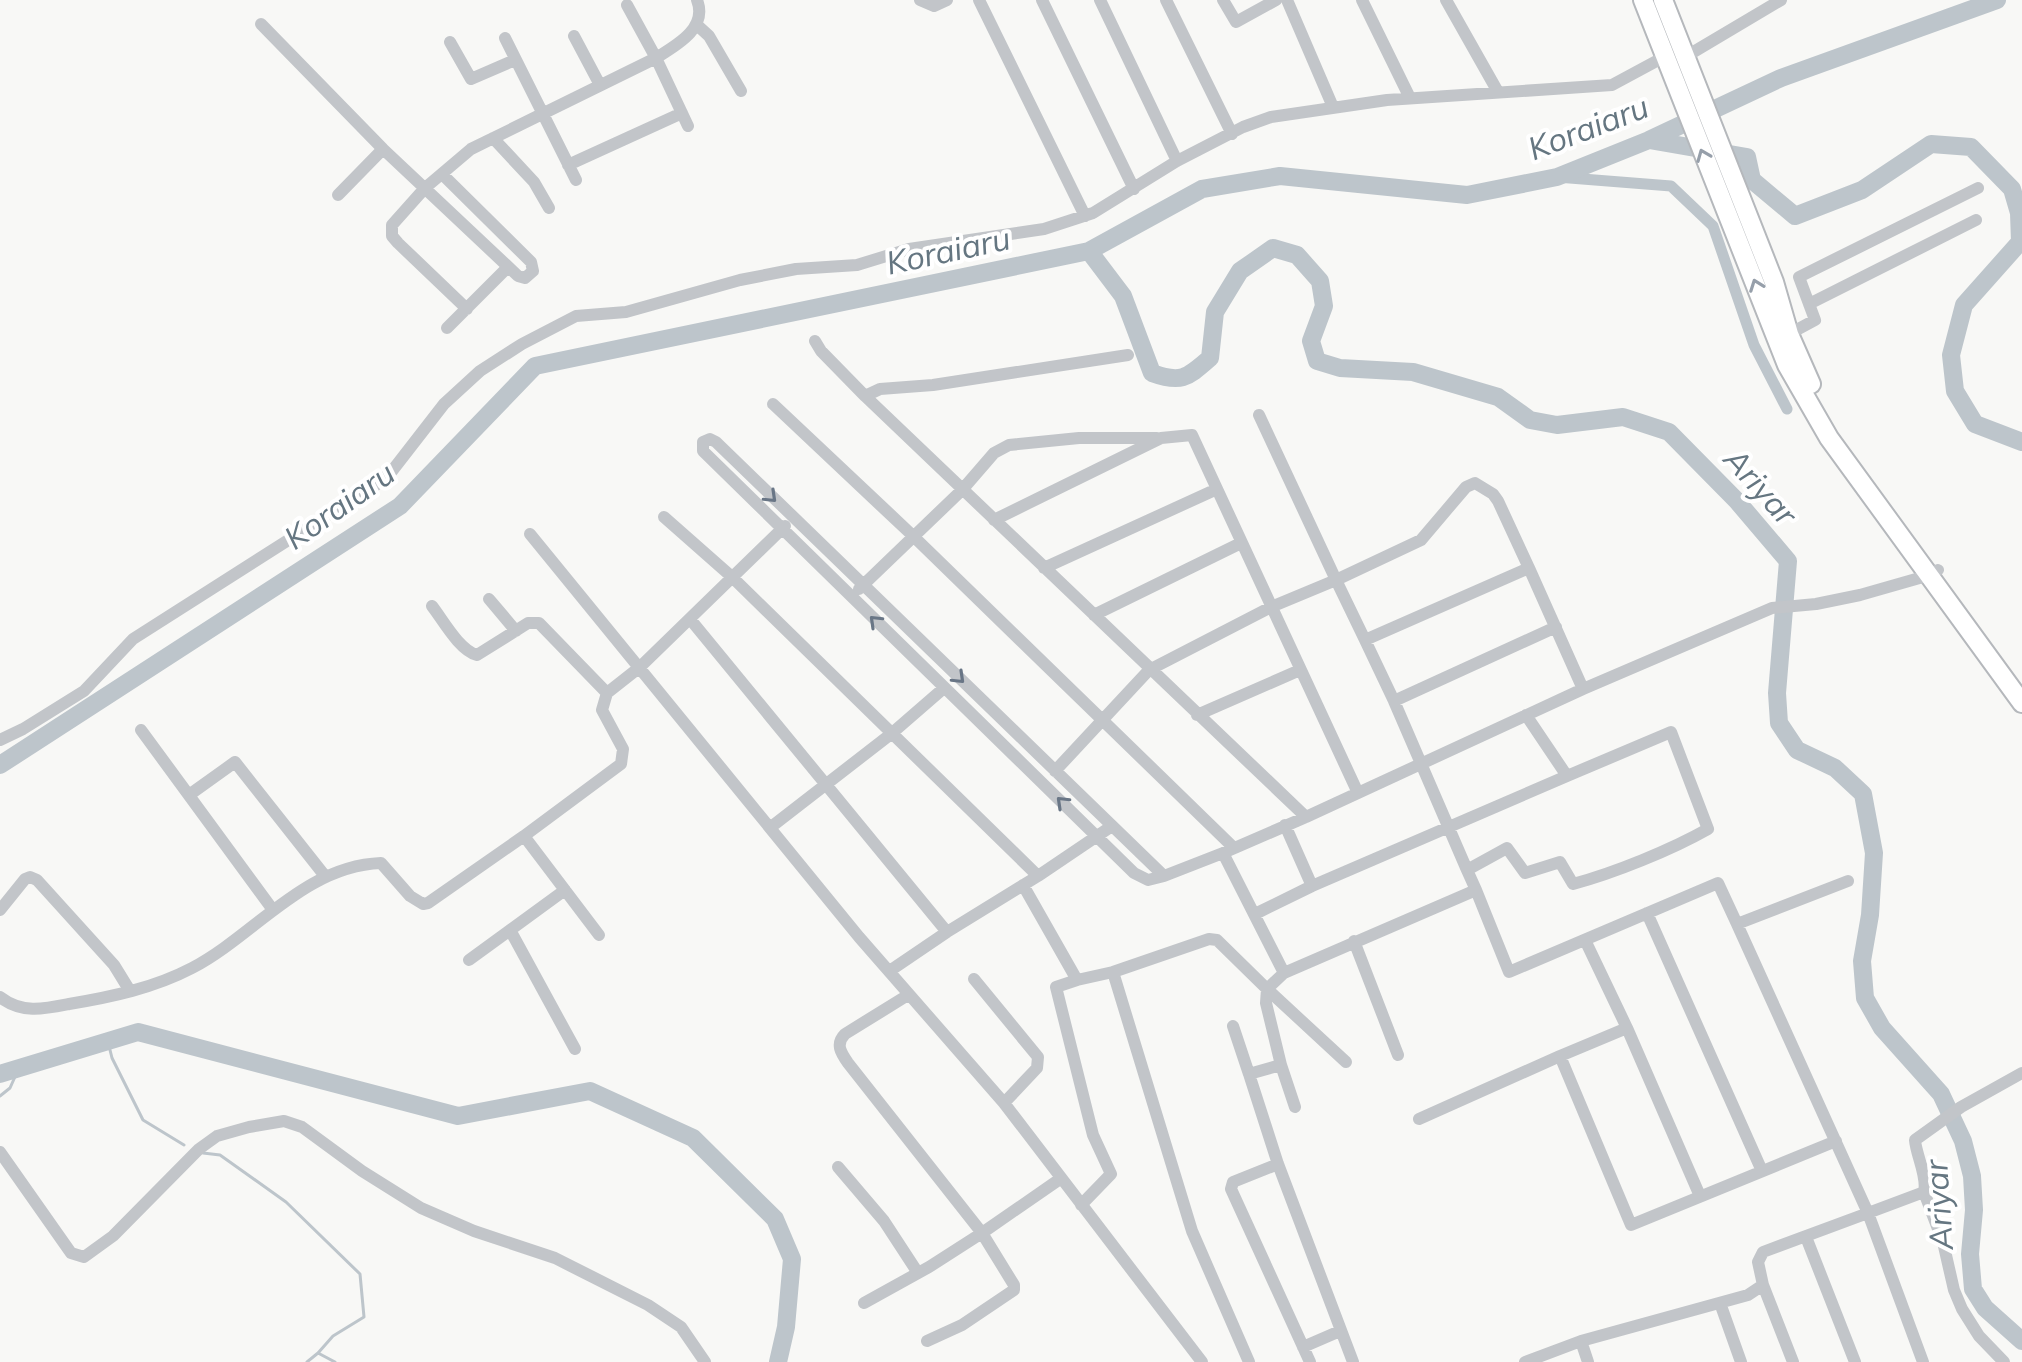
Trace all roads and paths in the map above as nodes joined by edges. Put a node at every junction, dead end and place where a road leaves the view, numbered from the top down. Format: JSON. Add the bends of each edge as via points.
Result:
{"nodes":[{"id":1,"x":697,"y":0,"type":"edge"},
{"id":2,"x":920,"y":0,"type":"edge"},
{"id":3,"x":947,"y":0,"type":"edge"},
{"id":4,"x":979,"y":0,"type":"edge"},
{"id":5,"x":1042,"y":0,"type":"edge"},
{"id":6,"x":1100,"y":0,"type":"edge"},
{"id":7,"x":1166,"y":0,"type":"edge"},
{"id":8,"x":1223,"y":0,"type":"edge"},
{"id":9,"x":1276,"y":0,"type":"edge"},
{"id":10,"x":1287,"y":0,"type":"edge"},
{"id":11,"x":1362,"y":0,"type":"edge"},
{"id":12,"x":1446,"y":0,"type":"edge"},
{"id":13,"x":1643,"y":0,"type":"edge"},
{"id":14,"x":1781,"y":0,"type":"edge"},
{"id":15,"x":1666,"y":1,"type":"edge"},
{"id":16,"x":627,"y":5,"type":"dead end"},
{"id":17,"x":261,"y":24,"type":"dead end"},
{"id":18,"x":697,"y":25,"type":"junction"},
{"id":19,"x":574,"y":36,"type":"dead end"},
{"id":20,"x":505,"y":38,"type":"dead end"},
{"id":21,"x":450,"y":42,"type":"dead end"},
{"id":22,"x":656,"y":58,"type":"junction"},
{"id":23,"x":515,"y":60,"type":"junction"},
{"id":24,"x":1687,"y":61,"type":"junction"},
{"id":25,"x":1667,"y":63,"type":"junction"},
{"id":26,"x":600,"y":85,"type":"junction"},
{"id":27,"x":741,"y":91,"type":"dead end"},
{"id":28,"x":1498,"y":92,"type":"junction"},
{"id":29,"x":1410,"y":98,"type":"junction"},
{"id":30,"x":1333,"y":107,"type":"junction"},
{"id":31,"x":543,"y":113,"type":"junction"},
{"id":32,"x":682,"y":113,"type":"junction"},
{"id":33,"x":688,"y":126,"type":"dead end"},
{"id":34,"x":1232,"y":134,"type":"junction"},
{"id":35,"x":493,"y":138,"type":"junction"},
{"id":36,"x":383,"y":149,"type":"junction"},
{"id":37,"x":1177,"y":161,"type":"junction"},
{"id":38,"x":568,"y":165,"type":"junction"},
{"id":39,"x":442,"y":174,"type":"junction"},
{"id":40,"x":576,"y":180,"type":"dead end"},
{"id":41,"x":425,"y":188,"type":"junction"},
{"id":42,"x":1978,"y":188,"type":"dead end"},
{"id":43,"x":1134,"y":189,"type":"junction"},
{"id":44,"x":338,"y":195,"type":"dead end"},
{"id":45,"x":549,"y":208,"type":"dead end"},
{"id":46,"x":1085,"y":216,"type":"junction"},
{"id":47,"x":1976,"y":220,"type":"dead end"},
{"id":48,"x":1741,"y":224,"type":"junction"},
{"id":49,"x":508,"y":267,"type":"junction"},
{"id":50,"x":1809,"y":304,"type":"junction"},
{"id":51,"x":467,"y":309,"type":"junction"},
{"id":52,"x":447,"y":328,"type":"dead end"},
{"id":53,"x":1789,"y":334,"type":"junction"},
{"id":54,"x":815,"y":341,"type":"dead end"},
{"id":55,"x":1128,"y":355,"type":"dead end"},
{"id":56,"x":865,"y":396,"type":"junction"},
{"id":57,"x":773,"y":404,"type":"dead end"},
{"id":58,"x":1259,"y":415,"type":"dead end"},
{"id":59,"x":1161,"y":438,"type":"junction"},
{"id":60,"x":1217,"y":489,"type":"junction"},
{"id":61,"x":962,"y":490,"type":"junction"},
{"id":62,"x":664,"y":517,"type":"dead end"},
{"id":63,"x":793,"y":518,"type":"junction"},
{"id":64,"x":994,"y":520,"type":"junction"},
{"id":65,"x":781,"y":530,"type":"junction"},
{"id":66,"x":530,"y":534,"type":"dead end"},
{"id":67,"x":914,"y":537,"type":"junction"},
{"id":68,"x":1241,"y":543,"type":"junction"},
{"id":69,"x":1044,"y":568,"type":"junction"},
{"id":70,"x":1529,"y":568,"type":"junction"},
{"id":71,"x":1934,"y":573,"type":"junction"},
{"id":72,"x":732,"y":577,"type":"junction"},
{"id":73,"x":1336,"y":580,"type":"junction"},
{"id":74,"x":862,"y":586,"type":"junction"},
{"id":75,"x":851,"y":598,"type":"junction"},
{"id":76,"x":489,"y":599,"type":"dead end"},
{"id":77,"x":432,"y":606,"type":"dead end"},
{"id":78,"x":1271,"y":607,"type":"junction"},
{"id":79,"x":1094,"y":615,"type":"junction"},
{"id":80,"x":690,"y":619,"type":"junction"},
{"id":81,"x":1556,"y":627,"type":"junction"},
{"id":82,"x":516,"y":631,"type":"junction"},
{"id":83,"x":1365,"y":640,"type":"junction"},
{"id":84,"x":640,"y":667,"type":"junction"},
{"id":85,"x":1149,"y":670,"type":"junction"},
{"id":86,"x":1300,"y":670,"type":"junction"},
{"id":87,"x":2022,"y":684,"type":"edge"},
{"id":88,"x":944,"y":688,"type":"junction"},
{"id":89,"x":1583,"y":689,"type":"junction"},
{"id":90,"x":607,"y":693,"type":"junction"},
{"id":91,"x":1394,"y":701,"type":"junction"},
{"id":92,"x":2022,"y":703,"type":"edge"},
{"id":93,"x":1197,"y":715,"type":"junction"},
{"id":94,"x":1526,"y":715,"type":"junction"},
{"id":95,"x":1102,"y":720,"type":"junction"},
{"id":96,"x":141,"y":730,"type":"dead end"},
{"id":97,"x":891,"y":734,"type":"junction"},
{"id":98,"x":0,"y":740,"type":"edge"},
{"id":99,"x":1422,"y":764,"type":"junction"},
{"id":100,"x":1055,"y":771,"type":"junction"},
{"id":101,"x":1567,"y":776,"type":"junction"},
{"id":102,"x":827,"y":784,"type":"junction"},
{"id":103,"x":1358,"y":793,"type":"junction"},
{"id":104,"x":189,"y":795,"type":"junction"},
{"id":105,"x":1306,"y":817,"type":"junction"},
{"id":106,"x":1285,"y":825,"type":"junction"},
{"id":107,"x":1112,"y":826,"type":"junction"},
{"id":108,"x":771,"y":827,"type":"junction"},
{"id":109,"x":1450,"y":827,"type":"junction"},
{"id":110,"x":524,"y":836,"type":"junction"},
{"id":111,"x":1097,"y":836,"type":"junction"},
{"id":112,"x":1229,"y":851,"type":"junction"},
{"id":113,"x":1467,"y":870,"type":"junction"},
{"id":114,"x":325,"y":876,"type":"junction"},
{"id":115,"x":1038,"y":876,"type":"junction"},
{"id":116,"x":1164,"y":876,"type":"junction"},
{"id":117,"x":1848,"y":881,"type":"dead end"},
{"id":118,"x":1023,"y":885,"type":"junction"},
{"id":119,"x":1312,"y":886,"type":"junction"},
{"id":120,"x":565,"y":890,"type":"junction"},
{"id":121,"x":1476,"y":890,"type":"junction"},
{"id":122,"x":0,"y":910,"type":"edge"},
{"id":123,"x":273,"y":910,"type":"junction"},
{"id":124,"x":1647,"y":913,"type":"junction"},
{"id":125,"x":1255,"y":914,"type":"junction"},
{"id":126,"x":1737,"y":924,"type":"junction"},
{"id":127,"x":510,"y":930,"type":"junction"},
{"id":128,"x":947,"y":932,"type":"junction"},
{"id":129,"x":599,"y":935,"type":"dead end"},
{"id":130,"x":1585,"y":940,"type":"junction"},
{"id":131,"x":1354,"y":941,"type":"junction"},
{"id":132,"x":469,"y":960,"type":"dead end"},
{"id":133,"x":891,"y":970,"type":"junction"},
{"id":134,"x":1113,"y":972,"type":"junction"},
{"id":135,"x":1284,"y":973,"type":"junction"},
{"id":136,"x":974,"y":979,"type":"dead end"},
{"id":137,"x":1077,"y":980,"type":"junction"},
{"id":138,"x":1267,"y":989,"type":"junction"},
{"id":139,"x":130,"y":991,"type":"junction"},
{"id":140,"x":908,"y":995,"type":"junction"},
{"id":141,"x":0,"y":997,"type":"edge"},
{"id":142,"x":1233,"y":1026,"type":"dead end"},
{"id":143,"x":1627,"y":1028,"type":"junction"},
{"id":144,"x":575,"y":1049,"type":"dead end"},
{"id":145,"x":1398,"y":1055,"type":"dead end"},
{"id":146,"x":1560,"y":1056,"type":"junction"},
{"id":147,"x":1346,"y":1062,"type":"dead end"},
{"id":148,"x":1281,"y":1065,"type":"junction"},
{"id":149,"x":2022,"y":1073,"type":"edge"},
{"id":150,"x":1249,"y":1074,"type":"junction"},
{"id":151,"x":1004,"y":1103,"type":"junction"},
{"id":152,"x":1295,"y":1107,"type":"dead end"},
{"id":153,"x":1419,"y":1119,"type":"dead end"},
{"id":154,"x":1836,"y":1141,"type":"junction"},
{"id":155,"x":0,"y":1152,"type":"edge"},
{"id":156,"x":1278,"y":1164,"type":"junction"},
{"id":157,"x":838,"y":1167,"type":"dead end"},
{"id":158,"x":1762,"y":1171,"type":"junction"},
{"id":159,"x":1060,"y":1179,"type":"junction"},
{"id":160,"x":1924,"y":1192,"type":"junction"},
{"id":161,"x":1700,"y":1196,"type":"junction"},
{"id":162,"x":1081,"y":1205,"type":"junction"},
{"id":163,"x":1868,"y":1213,"type":"junction"},
{"id":164,"x":982,"y":1233,"type":"junction"},
{"id":165,"x":1806,"y":1237,"type":"junction"},
{"id":166,"x":918,"y":1273,"type":"junction"},
{"id":167,"x":1763,"y":1285,"type":"junction"},
{"id":168,"x":864,"y":1303,"type":"dead end"},
{"id":169,"x":1720,"y":1303,"type":"junction"},
{"id":170,"x":1340,"y":1331,"type":"junction"},
{"id":171,"x":927,"y":1341,"type":"dead end"},
{"id":172,"x":1581,"y":1341,"type":"junction"},
{"id":173,"x":1303,"y":1347,"type":"junction"},
{"id":174,"x":705,"y":1362,"type":"edge"},
{"id":175,"x":1202,"y":1362,"type":"edge"},
{"id":176,"x":1249,"y":1362,"type":"edge"},
{"id":177,"x":1310,"y":1362,"type":"edge"},
{"id":178,"x":1353,"y":1362,"type":"edge"},
{"id":179,"x":1525,"y":1362,"type":"edge"},
{"id":180,"x":1588,"y":1362,"type":"edge"},
{"id":181,"x":1741,"y":1362,"type":"edge"},
{"id":182,"x":1793,"y":1362,"type":"edge"},
{"id":183,"x":1855,"y":1362,"type":"edge"},
{"id":184,"x":1923,"y":1362,"type":"edge"},
{"id":185,"x":2004,"y":1362,"type":"edge"}],
"edges":[{"from":1,"to":18,"type":"street"},
{"from":2,"to":3,"type":"street","via":[[934,6]]},
{"from":4,"to":46,"type":"street"},
{"from":5,"to":43,"type":"street"},
{"from":6,"to":37,"type":"street"},
{"from":7,"to":34,"type":"street"},
{"from":8,"to":9,"type":"street","via":[[1236,22]]},
{"from":10,"to":30,"type":"street"},
{"from":11,"to":29,"type":"street"},
{"from":12,"to":28,"type":"street"},
{"from":13,"to":25,"type":"highway"},
{"from":14,"to":24,"type":"street"},
{"from":15,"to":24,"type":"highway"},
{"from":16,"to":22,"type":"street"},
{"from":17,"to":36,"type":"street"},
{"from":18,"to":22,"type":"street"},
{"from":18,"to":27,"type":"street"},
{"from":19,"to":26,"type":"street"},
{"from":20,"to":23,"type":"street"},
{"from":21,"to":23,"type":"street","via":[[471,79]]},
{"from":22,"to":26,"type":"street"},
{"from":22,"to":32,"type":"street"},
{"from":23,"to":31,"type":"street"},
{"from":24,"to":48,"type":"highway"},
{"from":25,"to":28,"type":"street","via":[[1612,85]]},
{"from":48,"to":25,"type":"highway","one_way":true},
{"from":26,"to":31,"type":"street"},
{"from":28,"to":29,"type":"street"},
{"from":29,"to":30,"type":"street"},
{"from":30,"to":34,"type":"street","via":[[1271,117]]},
{"from":31,"to":35,"type":"street"},
{"from":31,"to":38,"type":"street"},
{"from":32,"to":33,"type":"street"},
{"from":32,"to":38,"type":"street"},
{"from":34,"to":37,"type":"street"},
{"from":35,"to":39,"type":"street"},
{"from":35,"to":45,"type":"street","via":[[534,182]]},
{"from":36,"to":41,"type":"street"},
{"from":36,"to":44,"type":"street"},
{"from":37,"to":43,"type":"street"},
{"from":38,"to":40,"type":"street"},
{"from":39,"to":41,"type":"street"},
{"from":39,"to":49,"type":"street","via":[[531,262],[533,271],[521,278]]},
{"from":41,"to":49,"type":"street"},
{"from":41,"to":51,"type":"street","via":[[390,231]]},
{"from":42,"to":50,"type":"street","via":[[1799,277]]},
{"from":43,"to":46,"type":"street"},
{"from":46,"to":98,"type":"street","via":[[1044,229],[909,249],[857,265],[740,280],[626,312],[576,316],[480,371],[444,404],[392,471],[369,491],[133,639],[84,691]]},
{"from":47,"to":50,"type":"street"},
{"from":48,"to":53,"type":"highway","via":[[1774,282]]},
{"from":71,"to":48,"type":"highway","one_way":true,"via":[[1829,438],[1787,365]]},
{"from":49,"to":51,"type":"street"},
{"from":50,"to":53,"type":"street","via":[[1815,320]]},
{"from":51,"to":52,"type":"street"},
{"from":53,"to":71,"type":"highway","via":[[1806,376],[1851,451]]},
{"from":54,"to":56,"type":"street"},
{"from":55,"to":56,"type":"street","via":[[880,389]]},
{"from":56,"to":61,"type":"street"},
{"from":57,"to":67,"type":"street"},
{"from":58,"to":73,"type":"street"},
{"from":59,"to":60,"type":"street","via":[[1192,435]]},
{"from":59,"to":61,"type":"street","via":[[1009,445],[994,453]]},
{"from":59,"to":64,"type":"street"},
{"from":60,"to":68,"type":"street"},
{"from":60,"to":69,"type":"street"},
{"from":61,"to":64,"type":"street"},
{"from":61,"to":67,"type":"street"},
{"from":62,"to":72,"type":"street"},
{"from":63,"to":65,"type":"street"},
{"from":65,"to":63,"type":"street","one_way":true,"via":[[703,451],[703,442],[716,442]]},
{"from":63,"to":74,"type":"street"},
{"from":64,"to":69,"type":"street"},
{"from":65,"to":72,"type":"street"},
{"from":65,"to":75,"type":"street"},
{"from":66,"to":84,"type":"street"},
{"from":67,"to":74,"type":"street"},
{"from":67,"to":95,"type":"street"},
{"from":68,"to":78,"type":"street"},
{"from":68,"to":79,"type":"street"},
{"from":69,"to":79,"type":"street"},
{"from":70,"to":73,"type":"street","via":[[1498,501],[1475,483],[1421,540]]},
{"from":70,"to":81,"type":"street"},
{"from":70,"to":83,"type":"street"},
{"from":71,"to":87,"type":"highway"},
{"from":71,"to":89,"type":"street","via":[[1860,595],[1772,608]]},
{"from":71,"to":92,"type":"highway"},
{"from":72,"to":80,"type":"street"},
{"from":72,"to":97,"type":"street"},
{"from":73,"to":78,"type":"street"},
{"from":73,"to":83,"type":"street"},
{"from":74,"to":75,"type":"street"},
{"from":74,"to":100,"type":"street","one_way":true},
{"from":88,"to":75,"type":"street","one_way":true},
{"from":76,"to":82,"type":"street"},
{"from":77,"to":82,"type":"street","via":[[471,654]]},
{"from":78,"to":85,"type":"street"},
{"from":78,"to":86,"type":"street"},
{"from":79,"to":85,"type":"street"},
{"from":80,"to":84,"type":"street"},
{"from":80,"to":102,"type":"street"},
{"from":81,"to":89,"type":"street"},
{"from":81,"to":91,"type":"street"},
{"from":82,"to":90,"type":"street","via":[[539,623]]},
{"from":83,"to":91,"type":"street"},
{"from":84,"to":90,"type":"street"},
{"from":84,"to":108,"type":"street"},
{"from":85,"to":93,"type":"street"},
{"from":85,"to":95,"type":"street"},
{"from":86,"to":93,"type":"street"},
{"from":86,"to":103,"type":"street"},
{"from":88,"to":97,"type":"street"},
{"from":111,"to":88,"type":"street","one_way":true},
{"from":89,"to":94,"type":"street"},
{"from":90,"to":110,"type":"street","via":[[602,710],[623,749],[621,764]]},
{"from":91,"to":99,"type":"street"},
{"from":93,"to":105,"type":"street"},
{"from":94,"to":99,"type":"street"},
{"from":94,"to":101,"type":"street"},
{"from":95,"to":100,"type":"street"},
{"from":95,"to":112,"type":"street"},
{"from":96,"to":104,"type":"street"},
{"from":97,"to":102,"type":"street"},
{"from":97,"to":115,"type":"street"},
{"from":99,"to":103,"type":"street"},
{"from":99,"to":109,"type":"street"},
{"from":100,"to":107,"type":"street"},
{"from":101,"to":109,"type":"street"},
{"from":101,"to":113,"type":"street","via":[[1671,732],[1708,829],[1573,884],[1560,862],[1525,873],[1507,848]]},
{"from":102,"to":108,"type":"street"},
{"from":102,"to":128,"type":"street"},
{"from":103,"to":105,"type":"street"},
{"from":104,"to":114,"type":"street","via":[[235,762]]},
{"from":104,"to":123,"type":"street"},
{"from":105,"to":106,"type":"street"},
{"from":106,"to":112,"type":"street"},
{"from":106,"to":119,"type":"street"},
{"from":107,"to":111,"type":"street"},
{"from":107,"to":116,"type":"street"},
{"from":108,"to":133,"type":"street"},
{"from":109,"to":113,"type":"street"},
{"from":109,"to":119,"type":"street"},
{"from":110,"to":114,"type":"street","via":[[428,903],[410,896],[381,863]]},
{"from":110,"to":120,"type":"street"},
{"from":111,"to":115,"type":"street"},
{"from":111,"to":116,"type":"street","via":[[1141,878]]},
{"from":112,"to":116,"type":"street"},
{"from":112,"to":125,"type":"street"},
{"from":113,"to":121,"type":"street"},
{"from":114,"to":123,"type":"street"},
{"from":115,"to":118,"type":"street"},
{"from":117,"to":126,"type":"street"},
{"from":118,"to":128,"type":"street"},
{"from":118,"to":137,"type":"street"},
{"from":119,"to":125,"type":"street"},
{"from":120,"to":127,"type":"street"},
{"from":120,"to":129,"type":"street"},
{"from":121,"to":130,"type":"street","via":[[1509,972]]},
{"from":121,"to":131,"type":"street"},
{"from":122,"to":139,"type":"street","via":[[25,879],[37,880],[114,965]]},
{"from":123,"to":139,"type":"street","via":[[195,967]]},
{"from":124,"to":126,"type":"street","via":[[1718,883]]},
{"from":124,"to":130,"type":"street"},
{"from":124,"to":158,"type":"street"},
{"from":125,"to":135,"type":"street"},
{"from":126,"to":154,"type":"street"},
{"from":127,"to":132,"type":"street"},
{"from":127,"to":144,"type":"street"},
{"from":128,"to":133,"type":"street"},
{"from":130,"to":143,"type":"street"},
{"from":131,"to":135,"type":"street"},
{"from":131,"to":145,"type":"street"},
{"from":133,"to":140,"type":"street"},
{"from":134,"to":137,"type":"street"},
{"from":134,"to":138,"type":"street","via":[[1209,939],[1217,940]]},
{"from":134,"to":176,"type":"street","via":[[1192,1231]]},
{"from":135,"to":138,"type":"street"},
{"from":136,"to":151,"type":"street","via":[[1038,1057],[1037,1068]]},
{"from":137,"to":162,"type":"street","via":[[1056,987],[1093,1135],[1111,1174]]},
{"from":138,"to":147,"type":"street"},
{"from":138,"to":148,"type":"street"},
{"from":139,"to":141,"type":"street","via":[[39,1010],[18,1008]]},
{"from":140,"to":151,"type":"street"},
{"from":140,"to":164,"type":"street","via":[[845,1034],[839,1046]]},
{"from":142,"to":150,"type":"street"},
{"from":143,"to":146,"type":"street"},
{"from":143,"to":161,"type":"street"},
{"from":146,"to":153,"type":"street"},
{"from":146,"to":161,"type":"street","via":[[1631,1225]]},
{"from":148,"to":150,"type":"street"},
{"from":148,"to":152,"type":"street"},
{"from":149,"to":160,"type":"street","via":[[1915,1140]]},
{"from":150,"to":156,"type":"street"},
{"from":151,"to":159,"type":"street"},
{"from":154,"to":158,"type":"street"},
{"from":154,"to":163,"type":"street"},
{"from":155,"to":174,"type":"street","via":[[71,1253],[84,1257],[217,1136],[284,1121],[421,1208],[555,1258],[648,1305],[681,1327]]},
{"from":156,"to":170,"type":"street"},
{"from":156,"to":173,"type":"street","via":[[1233,1182],[1231,1189]]},
{"from":157,"to":166,"type":"street","via":[[884,1221]]},
{"from":158,"to":161,"type":"street"},
{"from":159,"to":162,"type":"street"},
{"from":159,"to":164,"type":"street"},
{"from":160,"to":163,"type":"street"},
{"from":160,"to":185,"type":"street","via":[[1962,1309]]},
{"from":162,"to":175,"type":"street"},
{"from":163,"to":165,"type":"street"},
{"from":163,"to":184,"type":"street"},
{"from":164,"to":166,"type":"street"},
{"from":164,"to":171,"type":"street","via":[[1014,1290]]},
{"from":165,"to":167,"type":"street","via":[[1763,1252],[1758,1262]]},
{"from":165,"to":183,"type":"street"},
{"from":166,"to":168,"type":"street"},
{"from":167,"to":169,"type":"street"},
{"from":167,"to":182,"type":"street"},
{"from":169,"to":172,"type":"street"},
{"from":169,"to":181,"type":"street"},
{"from":170,"to":173,"type":"street"},
{"from":170,"to":178,"type":"street"},
{"from":172,"to":179,"type":"street"},
{"from":172,"to":180,"type":"street"},
{"from":173,"to":177,"type":"street"}]}
